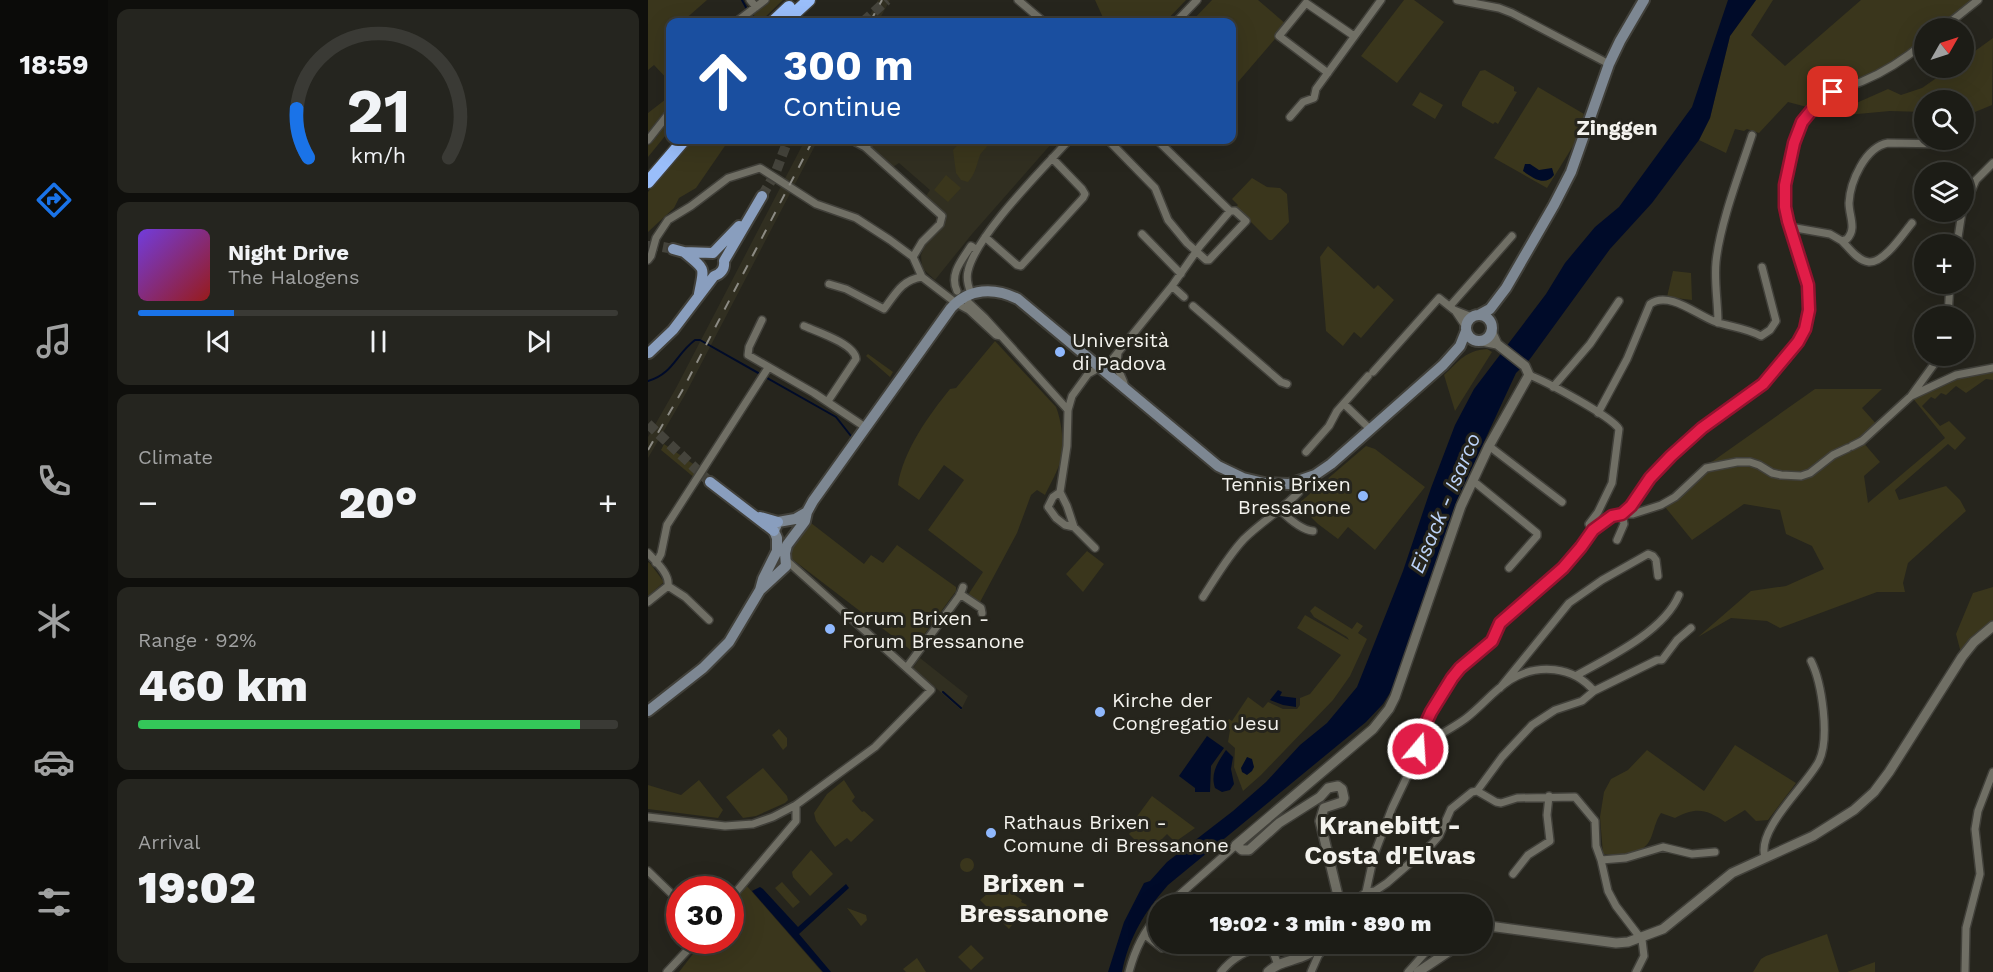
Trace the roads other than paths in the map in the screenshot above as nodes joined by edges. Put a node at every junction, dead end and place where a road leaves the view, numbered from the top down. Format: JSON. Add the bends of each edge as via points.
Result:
{"nodes":[{"id":1,"x":750,"y":0,"type":"edge"},
{"id":2,"x":765,"y":0,"type":"edge"},
{"id":3,"x":796,"y":0,"type":"edge"},
{"id":4,"x":809,"y":0,"type":"edge"},
{"id":5,"x":1018,"y":0,"type":"edge"},
{"id":6,"x":1197,"y":0,"type":"edge"},
{"id":7,"x":1382,"y":0,"type":"edge"},
{"id":8,"x":1457,"y":0,"type":"edge"},
{"id":9,"x":1644,"y":0,"type":"edge"},
{"id":10,"x":1978,"y":0,"type":"edge"},
{"id":11,"x":752,"y":11,"type":"junction"},
{"id":12,"x":742,"y":18,"type":"edge"},
{"id":13,"x":777,"y":18,"type":"edge"},
{"id":14,"x":789,"y":18,"type":"edge"},
{"id":15,"x":1039,"y":18,"type":"edge"},
{"id":16,"x":1180,"y":18,"type":"edge"},
{"id":17,"x":1955,"y":18,"type":"edge"},
{"id":18,"x":1354,"y":36,"type":"junction"},
{"id":19,"x":1914,"y":51,"type":"edge"},
{"id":20,"x":1609,"y":64,"type":"junction"},
{"id":21,"x":1328,"y":73,"type":"junction"},
{"id":22,"x":666,"y":117,"type":"edge"},
{"id":23,"x":1290,"y":117,"type":"dead end"},
{"id":24,"x":1752,"y":135,"type":"dead end"},
{"id":25,"x":648,"y":140,"type":"edge"},
{"id":26,"x":1914,"y":143,"type":"edge"},
{"id":27,"x":670,"y":144,"type":"edge"},
{"id":28,"x":681,"y":144,"type":"edge"},
{"id":29,"x":859,"y":144,"type":"edge"},
{"id":30,"x":868,"y":144,"type":"edge"},
{"id":31,"x":1066,"y":144,"type":"edge"},
{"id":32,"x":1112,"y":144,"type":"edge"},
{"id":33,"x":1161,"y":144,"type":"edge"},
{"id":34,"x":865,"y":147,"type":"junction"},
{"id":35,"x":1052,"y":158,"type":"junction"},
{"id":36,"x":1993,"y":163,"type":"edge"},
{"id":37,"x":648,"y":170,"type":"edge"},
{"id":38,"x":648,"y":182,"type":"edge"},
{"id":39,"x":1974,"y":184,"type":"edge"},
{"id":40,"x":762,"y":196,"type":"tunnel mouth"},
{"id":41,"x":1230,"y":211,"type":"junction"},
{"id":42,"x":752,"y":213,"type":"junction"},
{"id":43,"x":1912,"y":223,"type":"dead end"},
{"id":44,"x":1790,"y":227,"type":"junction"},
{"id":45,"x":1142,"y":234,"type":"dead end"},
{"id":46,"x":1512,"y":236,"type":"dead end"},
{"id":47,"x":985,"y":237,"type":"junction"},
{"id":48,"x":1842,"y":241,"type":"junction"},
{"id":49,"x":673,"y":249,"type":"tunnel mouth"},
{"id":50,"x":977,"y":250,"type":"junction"},
{"id":51,"x":1196,"y":251,"type":"junction"},
{"id":52,"x":684,"y":252,"type":"junction"},
{"id":53,"x":711,"y":253,"type":"junction"},
{"id":54,"x":913,"y":257,"type":"junction"},
{"id":55,"x":648,"y":260,"type":"edge"},
{"id":56,"x":724,"y":261,"type":"junction"},
{"id":57,"x":1762,"y":267,"type":"dead end"},
{"id":58,"x":706,"y":271,"type":"junction"},
{"id":59,"x":1180,"y":274,"type":"junction"},
{"id":60,"x":922,"y":277,"type":"junction"},
{"id":61,"x":829,"y":284,"type":"dead end"},
{"id":62,"x":1172,"y":286,"type":"junction"},
{"id":63,"x":1506,"y":288,"type":"junction"},
{"id":64,"x":957,"y":291,"type":"dead end"},
{"id":65,"x":1184,"y":297,"type":"dead end"},
{"id":66,"x":969,"y":298,"type":"junction"},
{"id":67,"x":1619,"y":301,"type":"dead end"},
{"id":68,"x":956,"y":303,"type":"junction"},
{"id":69,"x":1193,"y":306,"type":"dead end"},
{"id":70,"x":1452,"y":308,"type":"junction"},
{"id":71,"x":762,"y":320,"type":"dead end"},
{"id":72,"x":1471,"y":323,"type":"junction"},
{"id":73,"x":1718,"y":323,"type":"junction"},
{"id":74,"x":804,"y":326,"type":"dead end"},
{"id":75,"x":1491,"y":328,"type":"junction"},
{"id":76,"x":1001,"y":336,"type":"junction"},
{"id":77,"x":1480,"y":341,"type":"junction"},
{"id":78,"x":1499,"y":346,"type":"junction"},
{"id":79,"x":1118,"y":352,"type":"junction"},
{"id":80,"x":649,"y":353,"type":"edge"},
{"id":81,"x":1443,"y":365,"type":"junction"},
{"id":82,"x":1933,"y":366,"type":"edge"},
{"id":83,"x":1102,"y":368,"type":"junction"},
{"id":84,"x":1993,"y":368,"type":"edge"},
{"id":85,"x":765,"y":373,"type":"junction"},
{"id":86,"x":1529,"y":375,"type":"junction"},
{"id":87,"x":1287,"y":384,"type":"dead end"},
{"id":88,"x":1125,"y":387,"type":"junction"},
{"id":89,"x":1553,"y":387,"type":"junction"},
{"id":90,"x":1911,"y":396,"type":"junction"},
{"id":91,"x":828,"y":401,"type":"junction"},
{"id":92,"x":1344,"y":404,"type":"junction"},
{"id":93,"x":1068,"y":410,"type":"junction"},
{"id":94,"x":1598,"y":413,"type":"junction"},
{"id":95,"x":865,"y":427,"type":"junction"},
{"id":96,"x":1370,"y":429,"type":"junction"},
{"id":97,"x":1489,"y":446,"type":"junction"},
{"id":98,"x":1306,"y":452,"type":"dead end"},
{"id":99,"x":710,"y":482,"type":"tunnel mouth"},
{"id":100,"x":1299,"y":482,"type":"junction"},
{"id":101,"x":1472,"y":482,"type":"junction"},
{"id":102,"x":1060,"y":492,"type":"junction"},
{"id":103,"x":1562,"y":502,"type":"dead end"},
{"id":104,"x":1280,"y":510,"type":"junction"},
{"id":105,"x":807,"y":512,"type":"junction"},
{"id":106,"x":1622,"y":514,"type":"junction"},
{"id":107,"x":1074,"y":527,"type":"junction"},
{"id":108,"x":779,"y":528,"type":"junction"},
{"id":109,"x":1593,"y":530,"type":"junction"},
{"id":110,"x":1313,"y":531,"type":"dead end"},
{"id":111,"x":794,"y":535,"type":"junction"},
{"id":112,"x":1617,"y":540,"type":"dead end"},
{"id":113,"x":1095,"y":548,"type":"dead end"},
{"id":114,"x":648,"y":553,"type":"edge"},
{"id":115,"x":785,"y":559,"type":"junction"},
{"id":116,"x":656,"y":563,"type":"junction"},
{"id":117,"x":1509,"y":568,"type":"dead end"},
{"id":118,"x":777,"y":570,"type":"junction"},
{"id":119,"x":801,"y":575,"type":"junction"},
{"id":120,"x":1658,"y":576,"type":"dead end"},
{"id":121,"x":668,"y":586,"type":"junction"},
{"id":122,"x":1679,"y":595,"type":"dead end"},
{"id":123,"x":1203,"y":597,"type":"dead end"},
{"id":124,"x":648,"y":602,"type":"edge"},
{"id":125,"x":982,"y":613,"type":"dead end"},
{"id":126,"x":709,"y":620,"type":"dead end"},
{"id":127,"x":1993,"y":626,"type":"edge"},
{"id":128,"x":1690,"y":628,"type":"dead end"},
{"id":129,"x":1811,"y":661,"type":"dead end"},
{"id":130,"x":907,"y":667,"type":"junction"},
{"id":131,"x":1577,"y":675,"type":"junction"},
{"id":132,"x":1500,"y":688,"type":"junction"},
{"id":133,"x":1594,"y":691,"type":"junction"},
{"id":134,"x":648,"y":711,"type":"edge"},
{"id":135,"x":1418,"y":749,"type":"junction"},
{"id":136,"x":1993,"y":772,"type":"edge"},
{"id":137,"x":1477,"y":791,"type":"junction"},
{"id":138,"x":1549,"y":796,"type":"junction"},
{"id":139,"x":796,"y":805,"type":"junction"},
{"id":140,"x":648,"y":817,"type":"edge"},
{"id":141,"x":1236,"y":845,"type":"junction"},
{"id":142,"x":1715,"y":852,"type":"dead end"},
{"id":143,"x":1766,"y":857,"type":"junction"},
{"id":144,"x":1601,"y":860,"type":"junction"},
{"id":145,"x":648,"y":872,"type":"edge"},
{"id":146,"x":1514,"y":873,"type":"dead end"},
{"id":147,"x":744,"y":882,"type":"edge"},
{"id":148,"x":666,"y":889,"type":"edge"},
{"id":149,"x":1366,"y":892,"type":"joint"},
{"id":150,"x":1180,"y":894,"type":"edge"},
{"id":151,"x":1338,"y":894,"type":"edge"},
{"id":152,"x":1493,"y":927,"type":"edge"},
{"id":153,"x":1148,"y":931,"type":"edge"},
{"id":154,"x":1145,"y":935,"type":"junction"},
{"id":155,"x":1148,"y":937,"type":"edge"},
{"id":156,"x":1641,"y":937,"type":"junction"},
{"id":157,"x":684,"y":954,"type":"edge"},
{"id":158,"x":1310,"y":954,"type":"edge"},
{"id":159,"x":1320,"y":954,"type":"edge"},
{"id":160,"x":1424,"y":954,"type":"edge"},
{"id":161,"x":1446,"y":954,"type":"edge"},
{"id":162,"x":1278,"y":965,"type":"junction"},
{"id":163,"x":1422,"y":971,"type":"edge"},
{"id":164,"x":667,"y":972,"type":"edge"},
{"id":165,"x":1129,"y":972,"type":"edge"},
{"id":166,"x":1221,"y":972,"type":"edge"},
{"id":167,"x":1268,"y":972,"type":"edge"},
{"id":168,"x":1311,"y":972,"type":"edge"},
{"id":169,"x":1408,"y":972,"type":"edge"},
{"id":170,"x":1636,"y":972,"type":"edge"},
{"id":171,"x":1965,"y":972,"type":"edge"}],
"edges":[{"from":1,"to":11,"type":"street"},
{"from":2,"to":11,"type":"street"},
{"from":3,"to":13,"type":"highway"},
{"from":4,"to":14,"type":"highway"},
{"from":5,"to":15,"type":"street"},
{"from":6,"to":16,"type":"street"},
{"from":7,"to":18,"type":"street"},
{"from":8,"to":20,"type":"street","via":[[1512,13]]},
{"from":9,"to":20,"type":"main road"},
{"from":10,"to":17,"type":"street"},
{"from":11,"to":12,"type":"street"},
{"from":18,"to":21,"type":"street"},
{"from":18,"to":21,"type":"street","via":[[1306,3],[1280,36]]},
{"from":19,"to":44,"type":"street","via":[[1864,81],[1833,92],[1807,116],[1794,143],[1785,185]]},
{"from":20,"to":63,"type":"main road","via":[[1571,172]]},
{"from":21,"to":23,"type":"street","via":[[1314,98],[1303,102]]},
{"from":22,"to":25,"type":"street"},
{"from":24,"to":73,"type":"street","via":[[1716,260]]},
{"from":26,"to":48,"type":"street","via":[[1880,144],[1874,149],[1858,171],[1849,205],[1853,229],[1851,236]]},
{"from":27,"to":37,"type":"highway"},
{"from":28,"to":38,"type":"highway"},
{"from":29,"to":34,"type":"street"},
{"from":30,"to":34,"type":"street"},
{"from":31,"to":35,"type":"street"},
{"from":32,"to":51,"type":"street","via":[[1155,188],[1168,220]]},
{"from":33,"to":41,"type":"street"},
{"from":34,"to":54,"type":"street","via":[[942,216]]},
{"from":35,"to":47,"type":"street"},
{"from":35,"to":47,"type":"street","via":[[1082,189],[1083,198],[1021,266]]},
{"from":36,"to":39,"type":"street"},
{"from":40,"to":42,"type":"main road"},
{"from":41,"to":51,"type":"street"},
{"from":41,"to":51,"type":"street","via":[[1246,221],[1209,260]]},
{"from":42,"to":53,"type":"main road"},
{"from":42,"to":56,"type":"main road"},
{"from":43,"to":48,"type":"street","via":[[1874,261],[1863,260]]},
{"from":44,"to":48,"type":"street","via":[[1830,234]]},
{"from":44,"to":106,"type":"street","via":[[1808,285],[1809,310],[1798,342],[1763,384],[1671,456]]},
{"from":45,"to":59,"type":"street"},
{"from":46,"to":70,"type":"street"},
{"from":47,"to":50,"type":"street"},
{"from":49,"to":52,"type":"main road"},
{"from":50,"to":64,"type":"street","via":[[971,246],[957,269]]},
{"from":50,"to":66,"type":"street","via":[[967,276]]},
{"from":51,"to":59,"type":"street"},
{"from":52,"to":53,"type":"main road"},
{"from":52,"to":58,"type":"main road"},
{"from":53,"to":56,"type":"main road"},
{"from":53,"to":58,"type":"main road","via":[[705,256]]},
{"from":54,"to":55,"type":"street","via":[[856,218],[816,204],[760,168],[728,178],[668,220]]},
{"from":54,"to":60,"type":"street"},
{"from":56,"to":58,"type":"main road","via":[[721,272]]},
{"from":57,"to":73,"type":"street","via":[[1776,321],[1770,330],[1761,336],[1745,328]]},
{"from":58,"to":80,"type":"main road","via":[[699,294],[673,330]]},
{"from":59,"to":62,"type":"street"},
{"from":60,"to":61,"type":"street","via":[[901,285],[884,309]]},
{"from":60,"to":68,"type":"street"},
{"from":62,"to":65,"type":"street"},
{"from":62,"to":79,"type":"street"},
{"from":63,"to":72,"type":"main road","via":[[1490,309]]},
{"from":63,"to":75,"type":"main road"},
{"from":66,"to":68,"type":"main road"},
{"from":66,"to":76,"type":"street"},
{"from":66,"to":83,"type":"main road","via":[[984,291],[1018,299]]},
{"from":67,"to":89,"type":"street","via":[[1590,344]]},
{"from":68,"to":76,"type":"street"},
{"from":68,"to":95,"type":"main road"},
{"from":69,"to":87,"type":"street"},
{"from":70,"to":72,"type":"street"},
{"from":70,"to":72,"type":"street"},
{"from":70,"to":92,"type":"street","via":[[1439,298]]},
{"from":71,"to":85,"type":"street","via":[[747,351]]},
{"from":72,"to":75,"type":"main road","via":[[1488,319]]},
{"from":72,"to":77,"type":"main road","via":[[1469,337]]},
{"from":72,"to":81,"type":"main road","via":[[1460,346]]},
{"from":73,"to":94,"type":"street","via":[[1677,303],[1653,301]]},
{"from":74,"to":91,"type":"street","via":[[856,354],[856,360]]},
{"from":75,"to":77,"type":"main road","via":[[1488,337]]},
{"from":75,"to":78,"type":"street"},
{"from":76,"to":93,"type":"street"},
{"from":77,"to":78,"type":"street"},
{"from":77,"to":81,"type":"main road"},
{"from":78,"to":86,"type":"street","via":[[1525,366]]},
{"from":79,"to":83,"type":"street"},
{"from":79,"to":88,"type":"street","via":[[1116,366]]},
{"from":81,"to":96,"type":"main road"},
{"from":82,"to":90,"type":"street"},
{"from":83,"to":88,"type":"main road"},
{"from":83,"to":93,"type":"street","via":[[1088,374],[1075,391]]},
{"from":84,"to":90,"type":"street","via":[[1956,375]]},
{"from":85,"to":91,"type":"street"},
{"from":85,"to":116,"type":"street","via":[[667,525]]},
{"from":86,"to":89,"type":"street"},
{"from":86,"to":97,"type":"street"},
{"from":88,"to":100,"type":"main road","via":[[1224,470],[1256,482]]},
{"from":89,"to":94,"type":"street"},
{"from":90,"to":106,"type":"street","via":[[1862,441],[1833,455],[1810,473],[1781,476],[1750,462],[1706,468],[1675,497],[1651,509]]},
{"from":91,"to":95,"type":"street"},
{"from":92,"to":96,"type":"street"},
{"from":92,"to":98,"type":"street"},
{"from":93,"to":102,"type":"street"},
{"from":94,"to":109,"type":"street","via":[[1616,425],[1620,434],[1612,483],[1599,512],[1588,524]]},
{"from":95,"to":105,"type":"main road"},
{"from":96,"to":100,"type":"main road","via":[[1326,468]]},
{"from":97,"to":101,"type":"street"},
{"from":97,"to":103,"type":"street"},
{"from":99,"to":108,"type":"main road"},
{"from":100,"to":104,"type":"street","via":[[1299,492]]},
{"from":101,"to":117,"type":"street","via":[[1537,533]]},
{"from":101,"to":141,"type":"street","via":[[1389,709],[1353,747]]},
{"from":102,"to":107,"type":"street"},
{"from":102,"to":107,"type":"street","via":[[1048,507],[1065,525]]},
{"from":104,"to":110,"type":"street"},
{"from":104,"to":123,"type":"street","via":[[1233,551]]},
{"from":105,"to":108,"type":"main road"},
{"from":105,"to":111,"type":"main road"},
{"from":106,"to":109,"type":"street","via":[[1612,516]]},
{"from":106,"to":112,"type":"street","via":[[1624,524]]},
{"from":107,"to":113,"type":"street"},
{"from":108,"to":111,"type":"main road","via":[[786,541]]},
{"from":108,"to":111,"type":"main road","via":[[792,523]]},
{"from":108,"to":118,"type":"main road"},
{"from":109,"to":135,"type":"street","via":[[1563,568],[1500,623],[1492,641],[1452,678],[1431,712]]},
{"from":111,"to":115,"type":"main road"},
{"from":114,"to":116,"type":"street"},
{"from":115,"to":118,"type":"main road","via":[[786,566]]},
{"from":115,"to":119,"type":"street"},
{"from":116,"to":121,"type":"street","via":[[669,580]]},
{"from":118,"to":119,"type":"street"},
{"from":118,"to":134,"type":"main road","via":[[763,579],[738,629],[722,651]]},
{"from":119,"to":130,"type":"street"},
{"from":120,"to":132,"type":"street","via":[[1656,560],[1648,554],[1569,603]]},
{"from":121,"to":124,"type":"street"},
{"from":121,"to":126,"type":"street"},
{"from":122,"to":131,"type":"street","via":[[1674,607],[1628,648]]},
{"from":125,"to":130,"type":"street","via":[[962,590]]},
{"from":127,"to":143,"type":"street","via":[[1962,657],[1874,792],[1822,830]]},
{"from":128,"to":133,"type":"street","via":[[1662,660]]},
{"from":129,"to":143,"type":"street","via":[[1822,695],[1822,753],[1767,837]]},
{"from":130,"to":139,"type":"street","via":[[931,690],[875,747]]},
{"from":131,"to":132,"type":"street","via":[[1550,669],[1525,673]]},
{"from":131,"to":133,"type":"street"},
{"from":132,"to":135,"type":"street","via":[[1464,719]]},
{"from":133,"to":137,"type":"street","via":[[1532,725],[1517,738]]},
{"from":135,"to":149,"type":"street","via":[[1374,855]]},
{"from":136,"to":171,"type":"street","via":[[1975,829],[1980,874],[1966,928]]},
{"from":137,"to":138,"type":"street","via":[[1501,803]]},
{"from":137,"to":149,"type":"street","via":[[1451,809],[1432,844],[1376,891]]},
{"from":138,"to":144,"type":"street","via":[[1573,795],[1587,810],[1595,821]]},
{"from":138,"to":146,"type":"street","via":[[1550,841],[1528,855]]},
{"from":139,"to":140,"type":"street","via":[[762,821],[739,826]]},
{"from":139,"to":147,"type":"street","via":[[796,821]]},
{"from":141,"to":150,"type":"street"},
{"from":141,"to":151,"type":"street","via":[[1249,850],[1279,823],[1320,798],[1328,788],[1338,786],[1342,789],[1342,802],[1324,808],[1320,821]]},
{"from":142,"to":144,"type":"street","via":[[1692,854],[1663,847],[1626,858]]},
{"from":143,"to":156,"type":"street","via":[[1720,881],[1670,925]]},
{"from":144,"to":156,"type":"street","via":[[1608,891]]},
{"from":145,"to":148,"type":"street"},
{"from":152,"to":156,"type":"street","via":[[1616,943]]},
{"from":153,"to":154,"type":"street"},
{"from":154,"to":155,"type":"street"},
{"from":154,"to":165,"type":"street"},
{"from":156,"to":170,"type":"street","via":[[1644,956]]},
{"from":157,"to":164,"type":"street"},
{"from":158,"to":162,"type":"street"},
{"from":159,"to":168,"type":"street"},
{"from":160,"to":169,"type":"street"},
{"from":161,"to":163,"type":"street"},
{"from":162,"to":166,"type":"street","via":[[1272,949],[1264,946],[1244,953]]},
{"from":162,"to":167,"type":"street"}]}
